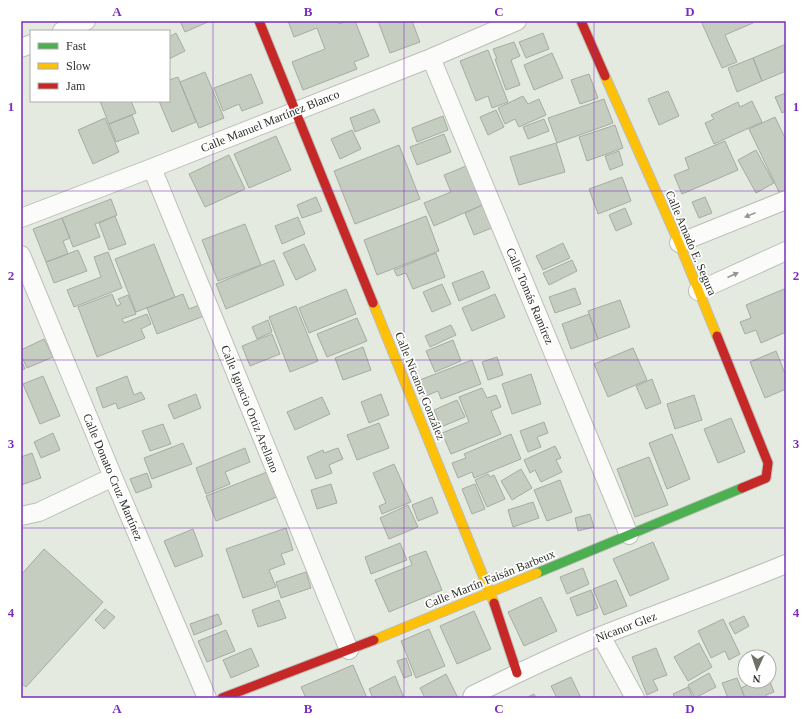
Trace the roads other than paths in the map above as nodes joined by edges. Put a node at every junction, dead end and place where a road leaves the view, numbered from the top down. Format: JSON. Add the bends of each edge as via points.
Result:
{"nodes":[{"id":1,"x":86,"y":21,"type":"edge"},
{"id":2,"x":259,"y":21,"type":"edge"},
{"id":3,"x":517,"y":21,"type":"edge"},
{"id":4,"x":581,"y":21,"type":"edge"},
{"id":5,"x":64,"y":30,"type":"edge"},
{"id":6,"x":431,"y":58,"type":"junction"},
{"id":7,"x":295,"y":111,"type":"junction"},
{"id":8,"x":152,"y":168,"type":"junction"},
{"id":9,"x":786,"y":200,"type":"edge"},
{"id":10,"x":21,"y":218,"type":"edge"},
{"id":11,"x":679,"y":244,"type":"junction"},
{"id":12,"x":786,"y":251,"type":"edge"},
{"id":13,"x":21,"y":255,"type":"edge"},
{"id":14,"x":698,"y":291,"type":"junction"},
{"id":15,"x":113,"y":477,"type":"junction"},
{"id":16,"x":766,"y":478,"type":"joint"},
{"id":17,"x":21,"y":516,"type":"edge"},
{"id":18,"x":629,"y":535,"type":"junction"},
{"id":19,"x":786,"y":564,"type":"edge"},
{"id":20,"x":490,"y":592,"type":"junction"},
{"id":21,"x":601,"y":636,"type":"junction"},
{"id":22,"x":349,"y":650,"type":"junction"},
{"id":23,"x":517,"y":673,"type":"junction"},
{"id":24,"x":207,"y":698,"type":"edge"},
{"id":25,"x":222,"y":698,"type":"edge"},
{"id":26,"x":472,"y":698,"type":"edge"},
{"id":27,"x":635,"y":698,"type":"edge"}],
"edges":[{"from":1,"to":5,"type":"street"},
{"from":2,"to":7,"type":"street","name":"Calle Nicanor González"},
{"from":3,"to":6,"type":"street","name":"Calle Manuel Martínez Blanco"},
{"from":4,"to":11,"type":"street","name":"Calle Amado E. Segura"},
{"from":6,"to":7,"type":"street","name":"Calle Manuel Martínez Blanco"},
{"from":6,"to":18,"type":"street","name":"Calle Tomás Ramírez"},
{"from":7,"to":8,"type":"street","name":"Calle Manuel Martínez Blanco"},
{"from":7,"to":20,"type":"street","name":"Calle Nicanor González"},
{"from":8,"to":10,"type":"street","name":"Calle Manuel Martínez Blanco"},
{"from":8,"to":22,"type":"street","name":"Calle Ignacio Ortiz Arellano"},
{"from":9,"to":11,"type":"street","one_way":true},
{"from":11,"to":14,"type":"street","name":"Calle Amado E. Segura"},
{"from":14,"to":12,"type":"street","one_way":true},
{"from":13,"to":15,"type":"street","name":"Calle Donato Cruz Martínez"},
{"from":14,"to":16,"type":"street","name":"Calle Amado E. Segura","via":[[768,463]]},
{"from":15,"to":17,"type":"street","via":[[39,512]]},
{"from":15,"to":24,"type":"street","name":"Calle Donato Cruz Martínez"},
{"from":16,"to":18,"type":"street","name":"Calle Martín Faisán Barbeux"},
{"from":18,"to":20,"type":"street","name":"Calle Martín Faisán Barbeux"},
{"from":19,"to":21,"type":"street","name":"Nicanor Glez"},
{"from":20,"to":22,"type":"street","name":"Calle Martín Faisán Barbeux"},
{"from":20,"to":23,"type":"street","name":"Calle Nicanor González"},
{"from":21,"to":23,"type":"street","name":"Nicanor Glez"},
{"from":21,"to":27,"type":"street"},
{"from":22,"to":25,"type":"street","name":"Calle Martín Faisán Barbeux"},
{"from":23,"to":26,"type":"street","name":"Nicanor Glez","via":[[473,695]]}]}
